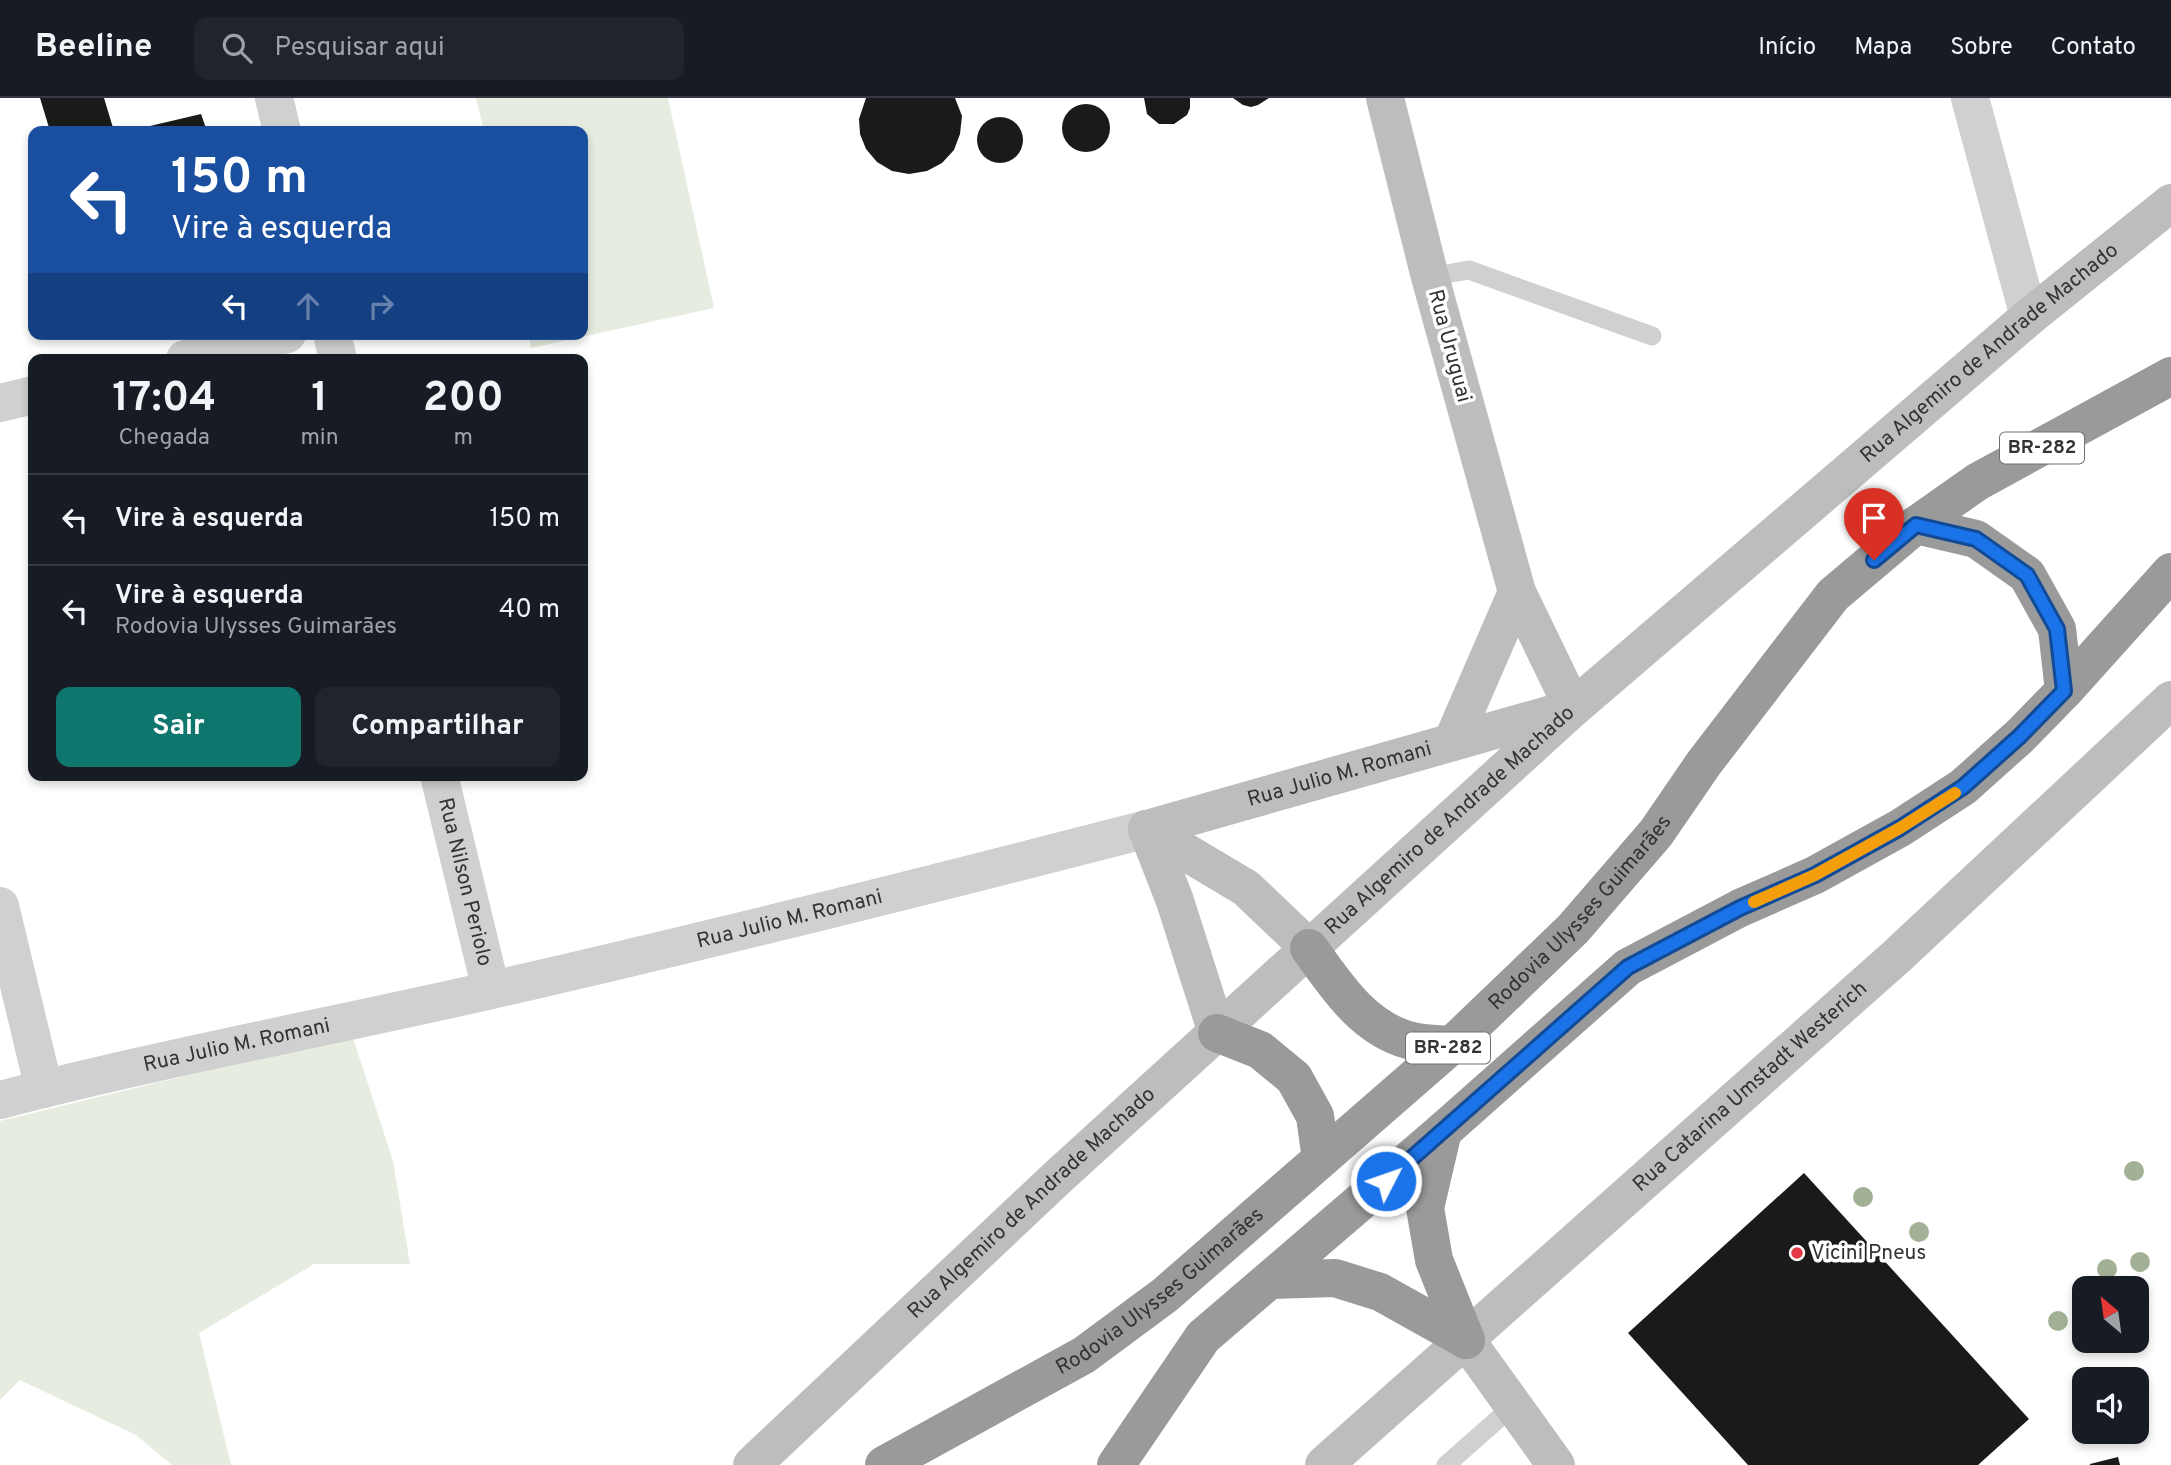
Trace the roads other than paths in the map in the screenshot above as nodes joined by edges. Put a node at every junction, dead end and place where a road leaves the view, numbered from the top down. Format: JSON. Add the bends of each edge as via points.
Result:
{"nodes":[{"id":1,"x":274,"y":98,"type":"edge"},
{"id":2,"x":1385,"y":98,"type":"edge"},
{"id":3,"x":1970,"y":98,"type":"edge"},
{"id":4,"x":281,"y":126,"type":"edge"},
{"id":5,"x":2171,"y":203,"type":"edge"},
{"id":6,"x":1430,"y":278,"type":"junction"},
{"id":7,"x":2029,"y":317,"type":"junction"},
{"id":8,"x":1652,"y":336,"type":"dead end"},
{"id":9,"x":263,"y":340,"type":"edge"},
{"id":10,"x":205,"y":354,"type":"edge"},
{"id":11,"x":2171,"y":376,"type":"edge"},
{"id":12,"x":28,"y":396,"type":"edge"},
{"id":13,"x":0,"y":403,"type":"edge"},
{"id":14,"x":1916,"y":525,"type":"junction"},
{"id":15,"x":2171,"y":572,"type":"edge"},
{"id":16,"x":1517,"y":592,"type":"junction"},
{"id":17,"x":2064,"y":691,"type":"junction"},
{"id":18,"x":2171,"y":700,"type":"edge"},
{"id":19,"x":1573,"y":708,"type":"junction"},
{"id":20,"x":1451,"y":743,"type":"junction"},
{"id":21,"x":440,"y":781,"type":"edge"},
{"id":22,"x":1147,"y":829,"type":"junction"},
{"id":23,"x":0,"y":906,"type":"edge"},
{"id":24,"x":1310,"y":948,"type":"junction"},
{"id":25,"x":491,"y":990,"type":"junction"},
{"id":26,"x":1217,"y":1033,"type":"junction"},
{"id":27,"x":1452,"y":1045,"type":"junction"},
{"id":28,"x":44,"y":1089,"type":"junction"},
{"id":29,"x":0,"y":1100,"type":"edge"},
{"id":30,"x":1443,"y":1131,"type":"junction"},
{"id":31,"x":1321,"y":1159,"type":"junction"},
{"id":32,"x":1270,"y":1280,"type":"junction"},
{"id":33,"x":1466,"y":1340,"type":"junction"},
{"id":34,"x":1514,"y":1405,"type":"junction"},
{"id":35,"x":752,"y":1465,"type":"edge"},
{"id":36,"x":884,"y":1465,"type":"edge"},
{"id":37,"x":1116,"y":1465,"type":"edge"},
{"id":38,"x":1324,"y":1465,"type":"edge"},
{"id":39,"x":1447,"y":1465,"type":"edge"},
{"id":40,"x":1556,"y":1465,"type":"edge"}],
"edges":[{"from":1,"to":4,"type":"street"},
{"from":2,"to":6,"type":"street","name":"Rua Uruguai"},
{"from":3,"to":7,"type":"street"},
{"from":5,"to":7,"type":"street","name":"Rua Algemiro de Andrade Machado"},
{"from":6,"to":8,"type":"lane","via":[[1469,270]]},
{"from":6,"to":16,"type":"street","name":"Rua Uruguai"},
{"from":7,"to":19,"type":"street","name":"Rua Algemiro de Andrade Machado"},
{"from":9,"to":10,"type":"street"},
{"from":11,"to":14,"type":"highway","name":"Rodovia Ulysses Guimarães","number":"BR-282","via":[[1977,482]]},
{"from":12,"to":13,"type":"street"},
{"from":14,"to":17,"type":"highway","via":[[1976,539],[2027,575],[2057,629]]},
{"from":14,"to":27,"type":"highway","name":"Rodovia Ulysses Guimarães","number":"BR-282","via":[[1833,595],[1704,762],[1656,833],[1573,929]]},
{"from":15,"to":17,"type":"highway","number":"BR-282"},
{"from":16,"to":19,"type":"street","name":"Rua Uruguai"},
{"from":16,"to":20,"type":"street"},
{"from":17,"to":30,"type":"highway","number":"BR-282","via":[[1963,787],[1900,828],[1628,967]]},
{"from":18,"to":33,"type":"street","name":"Rua Catarina Umstadt Westerich","via":[[1896,957]]},
{"from":19,"to":20,"type":"street","name":"Rua Julio M. Romani"},
{"from":19,"to":24,"type":"street","name":"Rua Algemiro de Andrade Machado"},
{"from":20,"to":22,"type":"street","name":"Rua Julio M. Romani"},
{"from":21,"to":25,"type":"street","name":"Rua Nilson Periolo"},
{"from":22,"to":24,"type":"street","via":[[1246,888]]},
{"from":22,"to":25,"type":"street","name":"Rua Julio M. Romani"},
{"from":22,"to":26,"type":"street"},
{"from":23,"to":28,"type":"street"},
{"from":24,"to":26,"type":"street","name":"Rua Algemiro de Andrade Machado"},
{"from":24,"to":27,"type":"highway","via":[[1369,1022],[1409,1041]]},
{"from":25,"to":28,"type":"street","name":"Rua Julio M. Romani"},
{"from":26,"to":31,"type":"highway","via":[[1260,1050],[1294,1078],[1315,1116]]},
{"from":26,"to":35,"type":"street","name":"Rua Algemiro de Andrade Machado"},
{"from":27,"to":31,"type":"highway","name":"Rodovia Ulysses Guimarães","number":"BR-282"},
{"from":28,"to":29,"type":"street","name":"Rua Julio M. Romani"},
{"from":30,"to":32,"type":"highway","number":"BR-282"},
{"from":30,"to":33,"type":"highway","via":[[1425,1208],[1434,1261]]},
{"from":31,"to":36,"type":"highway","name":"Rodovia Ulysses Guimarães","number":"BR-282","via":[[1165,1294],[1084,1356]]},
{"from":32,"to":33,"type":"highway","via":[[1335,1278],[1380,1292]]},
{"from":32,"to":37,"type":"highway","number":"BR-282","via":[[1203,1337]]},
{"from":33,"to":34,"type":"street"},
{"from":33,"to":38,"type":"street","name":"Rua Catarina Umstadt Westerich"},
{"from":34,"to":39,"type":"lane"},
{"from":34,"to":40,"type":"street"}]}
